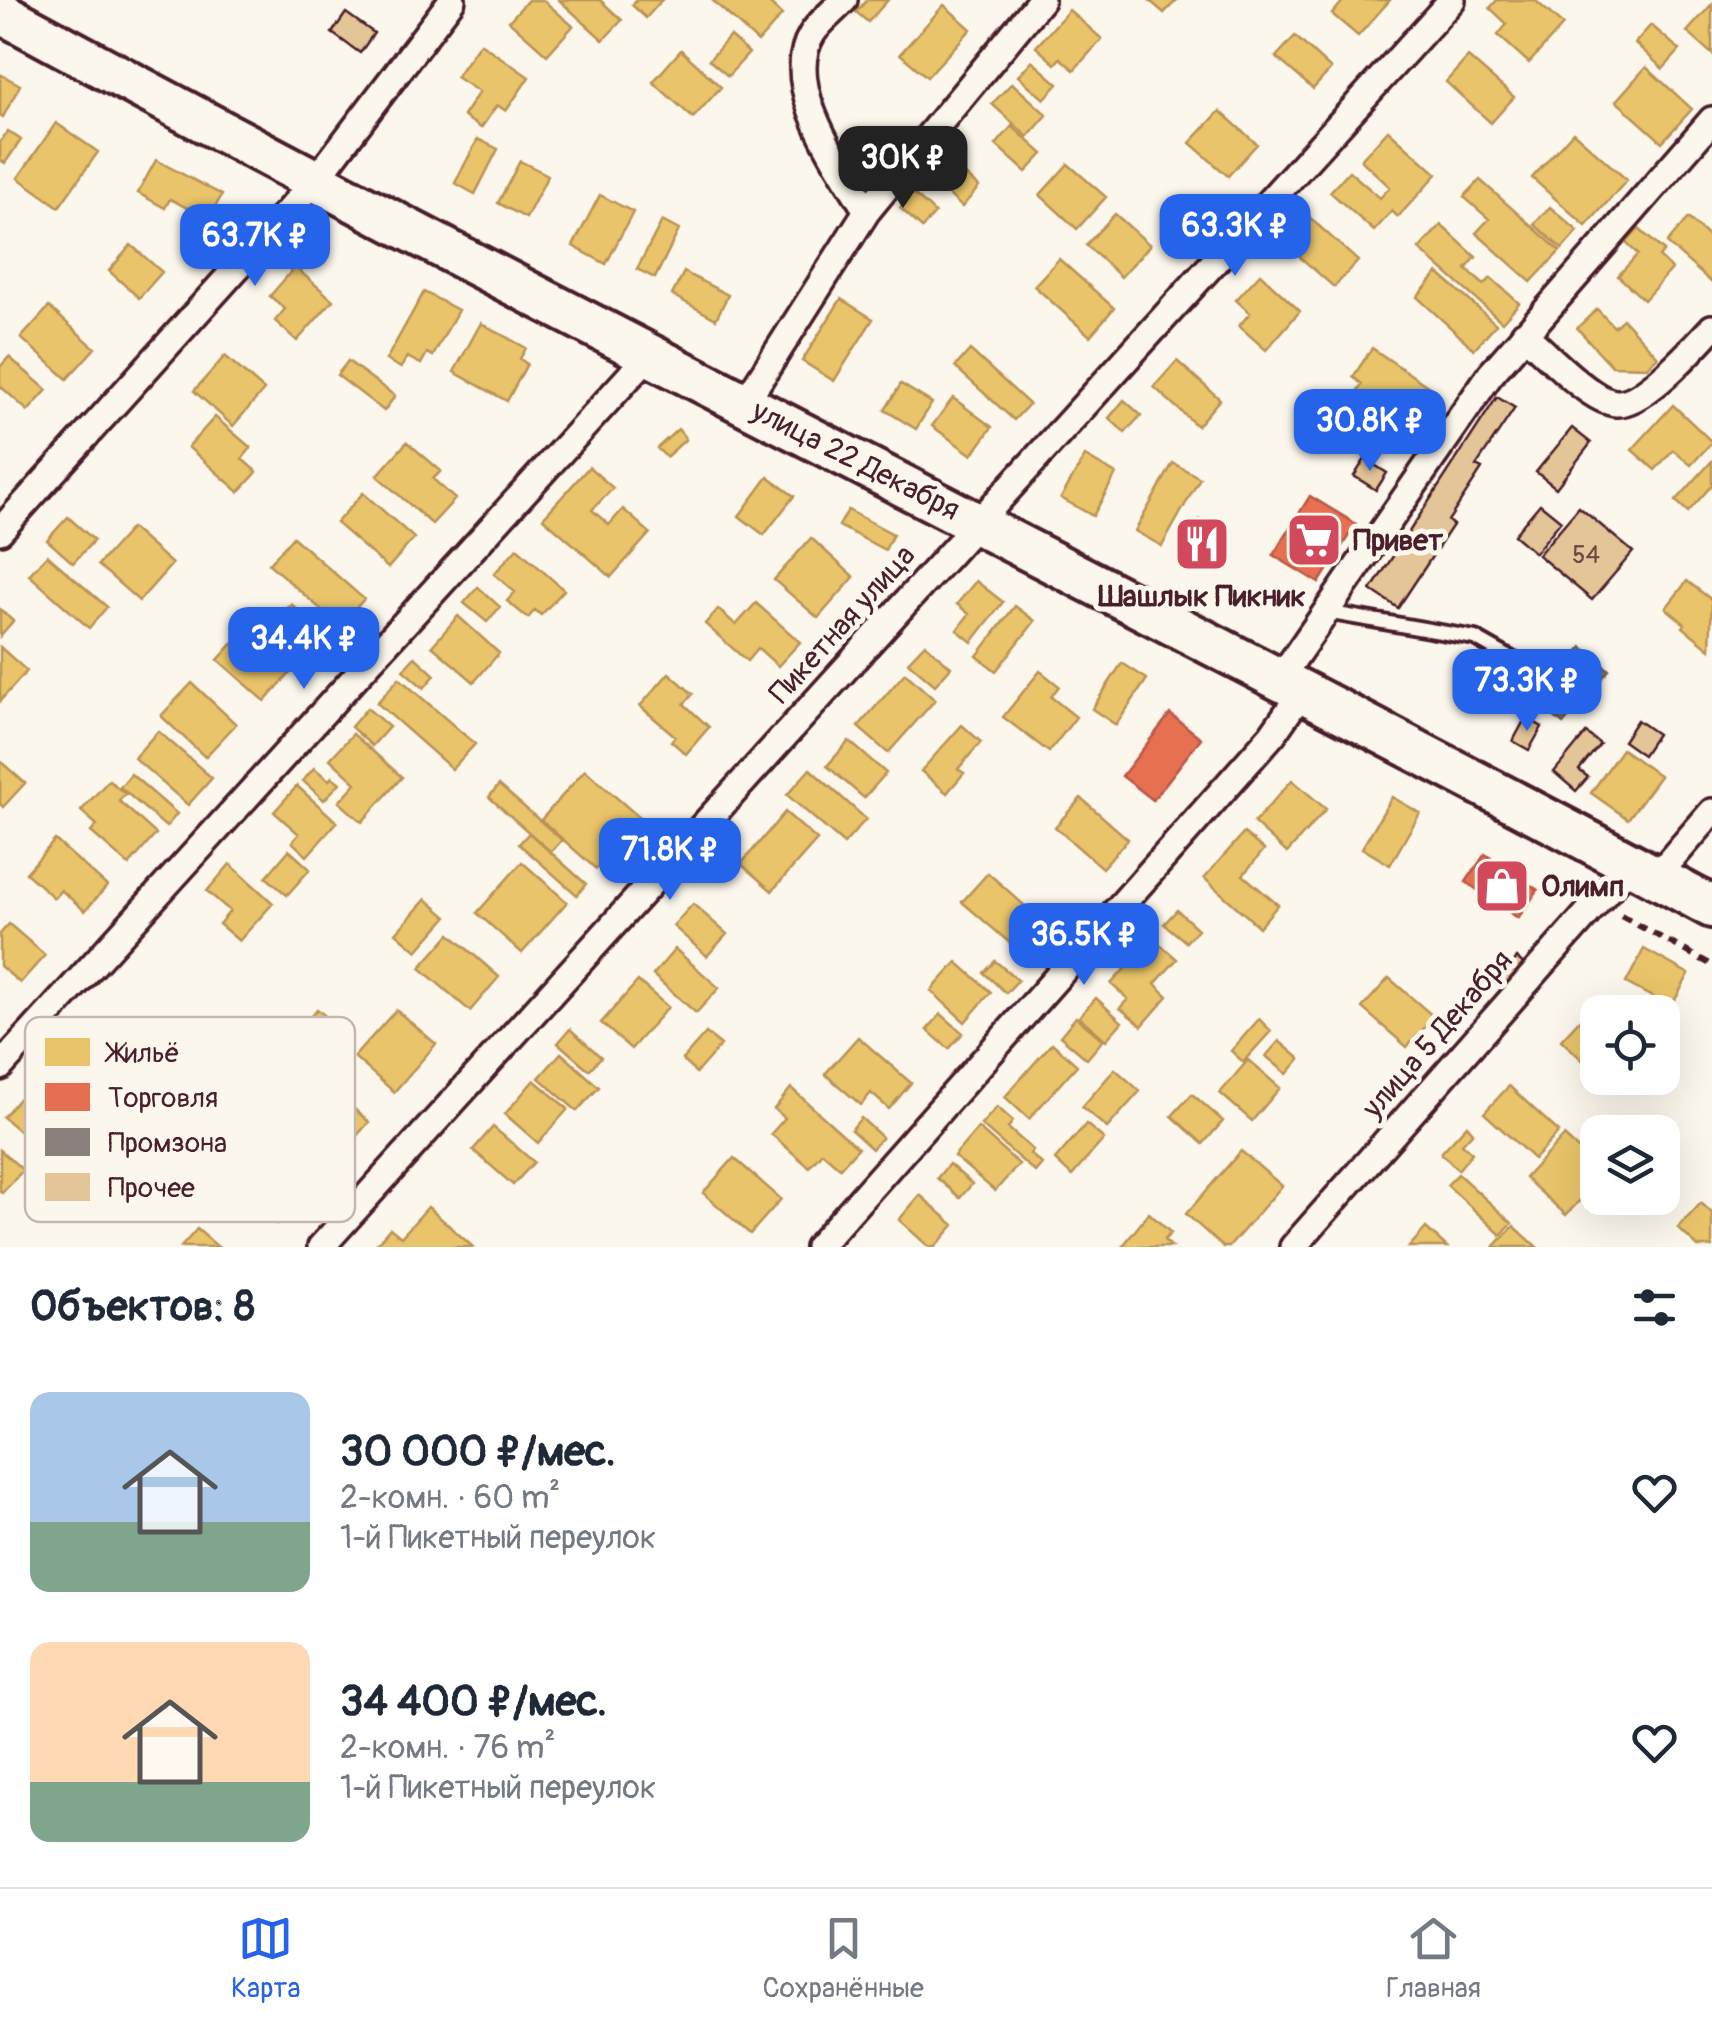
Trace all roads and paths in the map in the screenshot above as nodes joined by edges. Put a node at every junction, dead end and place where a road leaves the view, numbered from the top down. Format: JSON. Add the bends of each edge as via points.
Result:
{"nodes":[{"id":1,"x":452,"y":0,"type":"edge"},
{"id":2,"x":844,"y":0,"type":"edge"},
{"id":3,"x":1042,"y":0,"type":"edge"},
{"id":4,"x":1452,"y":0,"type":"edge"},
{"id":5,"x":7,"y":10,"type":"edge"},
{"id":6,"x":1712,"y":120,"type":"edge"},
{"id":7,"x":315,"y":181,"type":"junction"},
{"id":8,"x":867,"y":211,"type":"junction"},
{"id":9,"x":1712,"y":328,"type":"edge"},
{"id":10,"x":1524,"y":334,"type":"junction"},
{"id":11,"x":648,"y":354,"type":"junction"},
{"id":12,"x":744,"y":404,"type":"junction"},
{"id":13,"x":978,"y":522,"type":"junction"},
{"id":14,"x":0,"y":531,"type":"edge"},
{"id":15,"x":1326,"y":612,"type":"junction"},
{"id":16,"x":1532,"y":670,"type":"dead end"},
{"id":17,"x":1290,"y":686,"type":"junction"},
{"id":18,"x":1712,"y":812,"type":"edge"},
{"id":19,"x":1643,"y":871,"type":"junction"},
{"id":20,"x":1597,"y":903,"type":"junction"},
{"id":21,"x":1712,"y":907,"type":"edge"},
{"id":22,"x":1712,"y":965,"type":"edge"},
{"id":23,"x":45,"y":1017,"type":"edge"},
{"id":24,"x":25,"y":1039,"type":"edge"},
{"id":25,"x":0,"y":1066,"type":"edge"},
{"id":26,"x":355,"y":1209,"type":"edge"},
{"id":27,"x":344,"y":1222,"type":"edge"},
{"id":28,"x":321,"y":1247,"type":"edge"},
{"id":29,"x":818,"y":1247,"type":"edge"},
{"id":30,"x":1292,"y":1247,"type":"edge"}],
"edges":[{"from":1,"to":7,"type":"street"},
{"from":2,"to":8,"type":"street","via":[[810,36],[802,78],[813,117]]},
{"from":3,"to":8,"type":"street"},
{"from":4,"to":13,"type":"street","name":"Пикетная улица"},
{"from":5,"to":7,"type":"main road","name":"улица 22 Декабря"},
{"from":6,"to":10,"type":"street"},
{"from":7,"to":11,"type":"main road","name":"улица 22 Декабря"},
{"from":7,"to":14,"type":"street"},
{"from":8,"to":12,"type":"street"},
{"from":9,"to":10,"type":"street","via":[[1637,399],[1615,404],[1596,396]]},
{"from":10,"to":15,"type":"street"},
{"from":11,"to":12,"type":"main road","name":"улица 22 Декабря"},
{"from":11,"to":23,"type":"street"},
{"from":12,"to":13,"type":"main road","name":"улица 22 Декабря"},
{"from":13,"to":17,"type":"main road","name":"улица 22 Декабря"},
{"from":13,"to":26,"type":"street","name":"Пикетная улица"},
{"from":15,"to":16,"type":"lane","via":[[1475,638]]},
{"from":15,"to":17,"type":"street"},
{"from":17,"to":19,"type":"main road","name":"улица 22 Декабря"},
{"from":17,"to":29,"type":"street","via":[[1272,735]]},
{"from":18,"to":19,"type":"street","name":"улица 5 Декабря"},
{"from":19,"to":20,"type":"street","name":"улица 5 Декабря"},
{"from":19,"to":21,"type":"main road","name":"улица 22 Декабря"},
{"from":20,"to":22,"type":"path"},
{"from":20,"to":30,"type":"street","name":"улица 5 Декабря"},
{"from":24,"to":25,"type":"street"},
{"from":27,"to":28,"type":"street","name":"Пикетная улица"}]}
